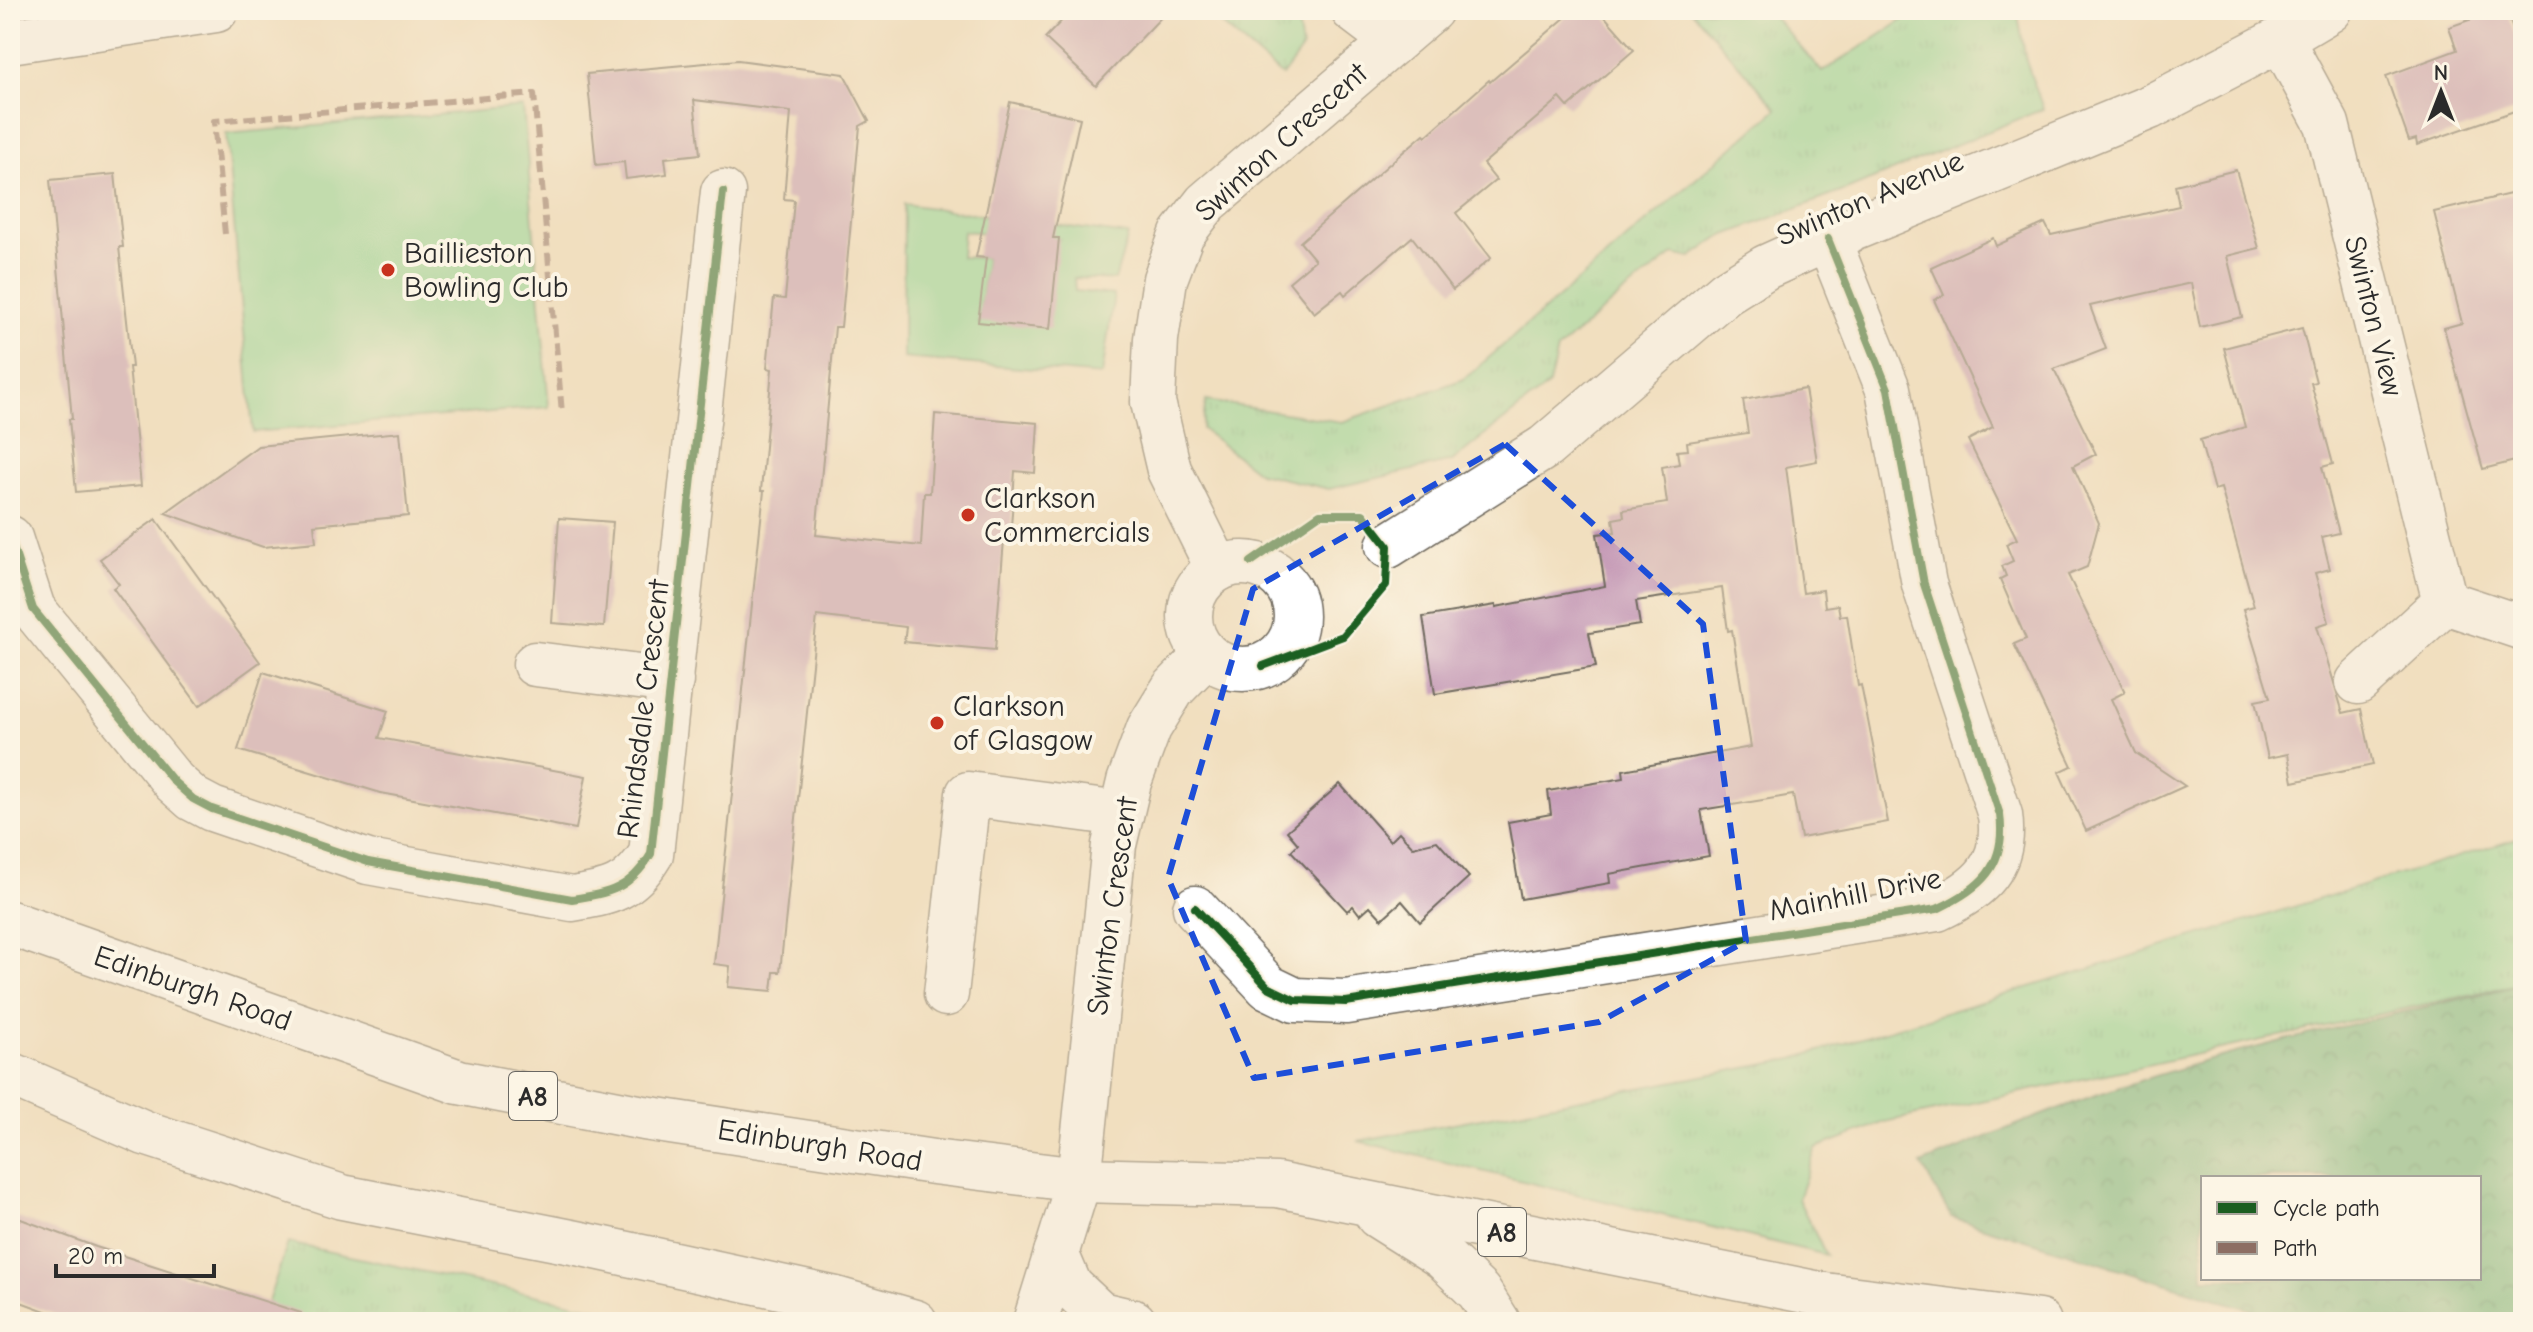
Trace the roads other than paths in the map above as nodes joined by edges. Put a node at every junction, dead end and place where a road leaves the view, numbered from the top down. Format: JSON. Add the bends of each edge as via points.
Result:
{"nodes":[{"id":1,"x":216,"y":10,"type":"edge"},
{"id":2,"x":1353,"y":10,"type":"edge"},
{"id":3,"x":1431,"y":10,"type":"edge"},
{"id":4,"x":2330,"y":10,"type":"edge"},
{"id":5,"x":2281,"y":39,"type":"junction"},
{"id":6,"x":10,"y":41,"type":"edge"},
{"id":7,"x":1394,"y":41,"type":"junction"},
{"id":8,"x":723,"y":192,"type":"dead end"},
{"id":9,"x":1828,"y":239,"type":"junction"},
{"id":10,"x":10,"y":538,"type":"edge"},
{"id":11,"x":1388,"y":546,"type":"dead end"},
{"id":12,"x":1218,"y":569,"type":"junction"},
{"id":13,"x":2445,"y":602,"type":"junction"},
{"id":14,"x":2523,"y":628,"type":"edge"},
{"id":15,"x":1206,"y":655,"type":"junction"},
{"id":16,"x":535,"y":664,"type":"dead end"},
{"id":17,"x":671,"y":681,"type":"junction"},
{"id":18,"x":2358,"y":682,"type":"dead end"},
{"id":19,"x":1121,"y":814,"type":"junction"},
{"id":20,"x":1195,"y":908,"type":"dead end"},
{"id":21,"x":10,"y":923,"type":"edge"},
{"id":22,"x":946,"y":994,"type":"dead end"},
{"id":23,"x":10,"y":1074,"type":"edge"},
{"id":24,"x":1079,"y":1180,"type":"junction"},
{"id":25,"x":1353,"y":1199,"type":"junction"},
{"id":26,"x":1056,"y":1253,"type":"junction"},
{"id":27,"x":847,"y":1310,"type":"edge"},
{"id":28,"x":915,"y":1322,"type":"edge"},
{"id":29,"x":1035,"y":1322,"type":"edge"},
{"id":30,"x":1134,"y":1322,"type":"edge"},
{"id":31,"x":1498,"y":1322,"type":"edge"},
{"id":32,"x":2039,"y":1322,"type":"edge"}],
"edges":[{"from":1,"to":6,"type":"street"},
{"from":2,"to":7,"type":"street"},
{"from":3,"to":7,"type":"street","name":"Swinton Crescent"},
{"from":4,"to":5,"type":"street","name":"Swinton Avenue"},
{"from":5,"to":9,"type":"street","name":"Swinton Avenue","via":[[2150,107]]},
{"from":5,"to":13,"type":"street","name":"Swinton View","via":[[2327,124]]},
{"from":7,"to":12,"type":"street","name":"Swinton Crescent","via":[[1206,203],[1182,234],[1165,279],[1153,402],[1169,470]]},
{"from":8,"to":17,"type":"street","name":"Rhindsdale Crescent"},
{"from":9,"to":11,"type":"street","name":"Swinton Avenue","via":[[1726,292],[1545,447]]},
{"from":9,"to":20,"type":"street","name":"Mainhill Drive","via":[[1888,389],[1924,584],[2000,815],[2000,848],[1988,875],[1964,896],[1937,909],[1346,1002],[1295,1000],[1268,987]]},
{"from":10,"to":17,"type":"street","name":"Rhindsdale Crescent","via":[[33,609],[174,782],[212,809],[368,862],[572,899],[624,885],[651,854]]},
{"from":12,"to":15,"type":"street","via":[[1205,578],[1190,608],[1190,626]]},
{"from":12,"to":15,"type":"street","via":[[1251,562],[1281,578],[1292,591],[1296,627],[1290,643],[1263,666],[1233,669]]},
{"from":13,"to":14,"type":"street"},
{"from":13,"to":18,"type":"street"},
{"from":15,"to":19,"type":"street","name":"Swinton Crescent","via":[[1173,689],[1149,728]]},
{"from":16,"to":17,"type":"street","name":"Rhindsdale Crescent"},
{"from":19,"to":22,"type":"street","via":[[968,794]]},
{"from":19,"to":24,"type":"street","name":"Swinton Crescent"},
{"from":21,"to":24,"type":"street","name":"Edinburgh Road","number":"A8","via":[[459,1082],[644,1118]]},
{"from":23,"to":27,"type":"street","via":[[145,1133],[342,1197],[577,1243]]},
{"from":24,"to":25,"type":"street","name":"Edinburgh Road","number":"A8","via":[[1277,1185]]},
{"from":24,"to":26,"type":"street","name":"Swinton Crescent"},
{"from":25,"to":31,"type":"street","number":"A8","via":[[1443,1257],[1479,1292]]},
{"from":25,"to":32,"type":"street","name":"Edinburgh Road","number":"A8","via":[[1825,1295]]},
{"from":26,"to":29,"type":"street","name":"Swinton Crescent"},
{"from":26,"to":30,"type":"street","via":[[1070,1286],[1100,1314]]},
{"from":27,"to":28,"type":"street"}]}
